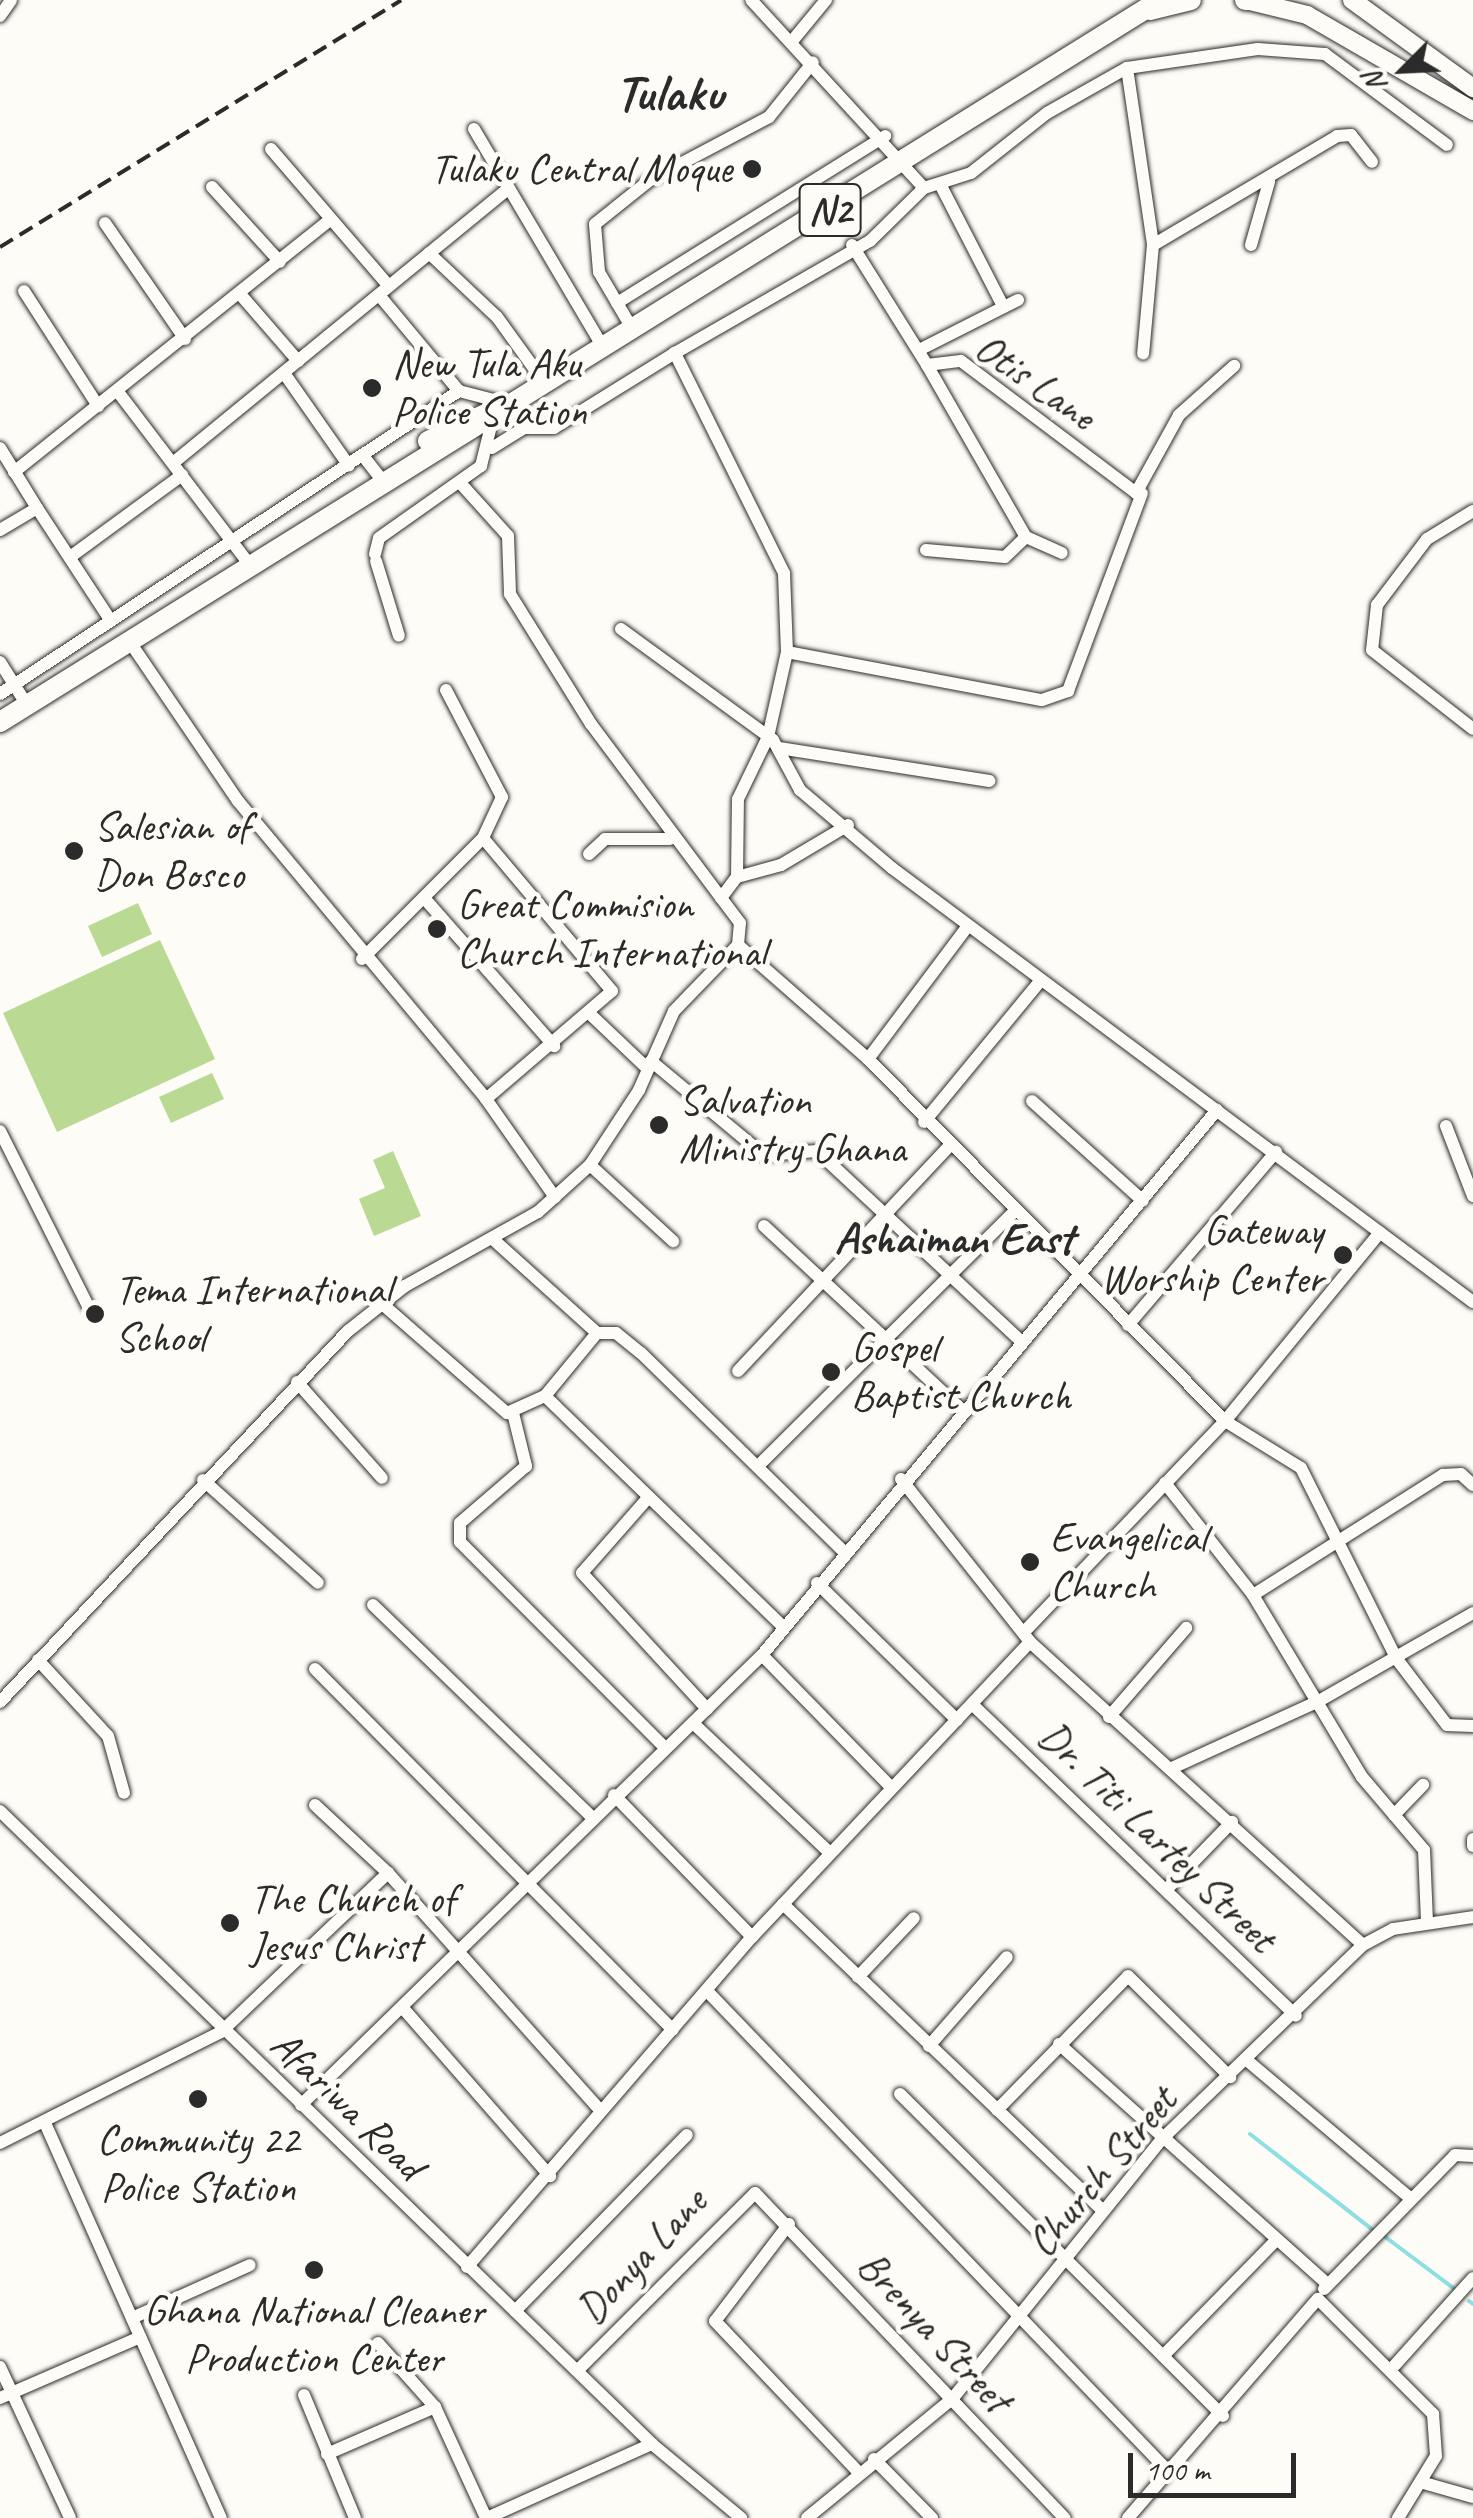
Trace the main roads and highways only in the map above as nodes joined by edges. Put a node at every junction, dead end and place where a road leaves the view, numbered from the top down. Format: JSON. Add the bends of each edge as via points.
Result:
{"nodes":[{"id":1,"x":1191,"y":0,"type":"edge"},
{"id":2,"x":1251,"y":0,"type":"edge"},
{"id":3,"x":1352,"y":0,"type":"edge"},
{"id":4,"x":1154,"y":5,"type":"edge"},
{"id":5,"x":1473,"y":88,"type":"edge"},
{"id":6,"x":1473,"y":111,"type":"edge"},
{"id":7,"x":0,"y":722,"type":"edge"}],
"edges":[{"from":1,"to":4,"type":"highway","number":"N2"},
{"from":2,"to":6,"type":"main road","via":[[1358,40]]},
{"from":3,"to":5,"type":"main road"},
{"from":4,"to":7,"type":"highway","number":"N2","via":[[546,384],[500,411],[457,421],[384,483]]}]}
